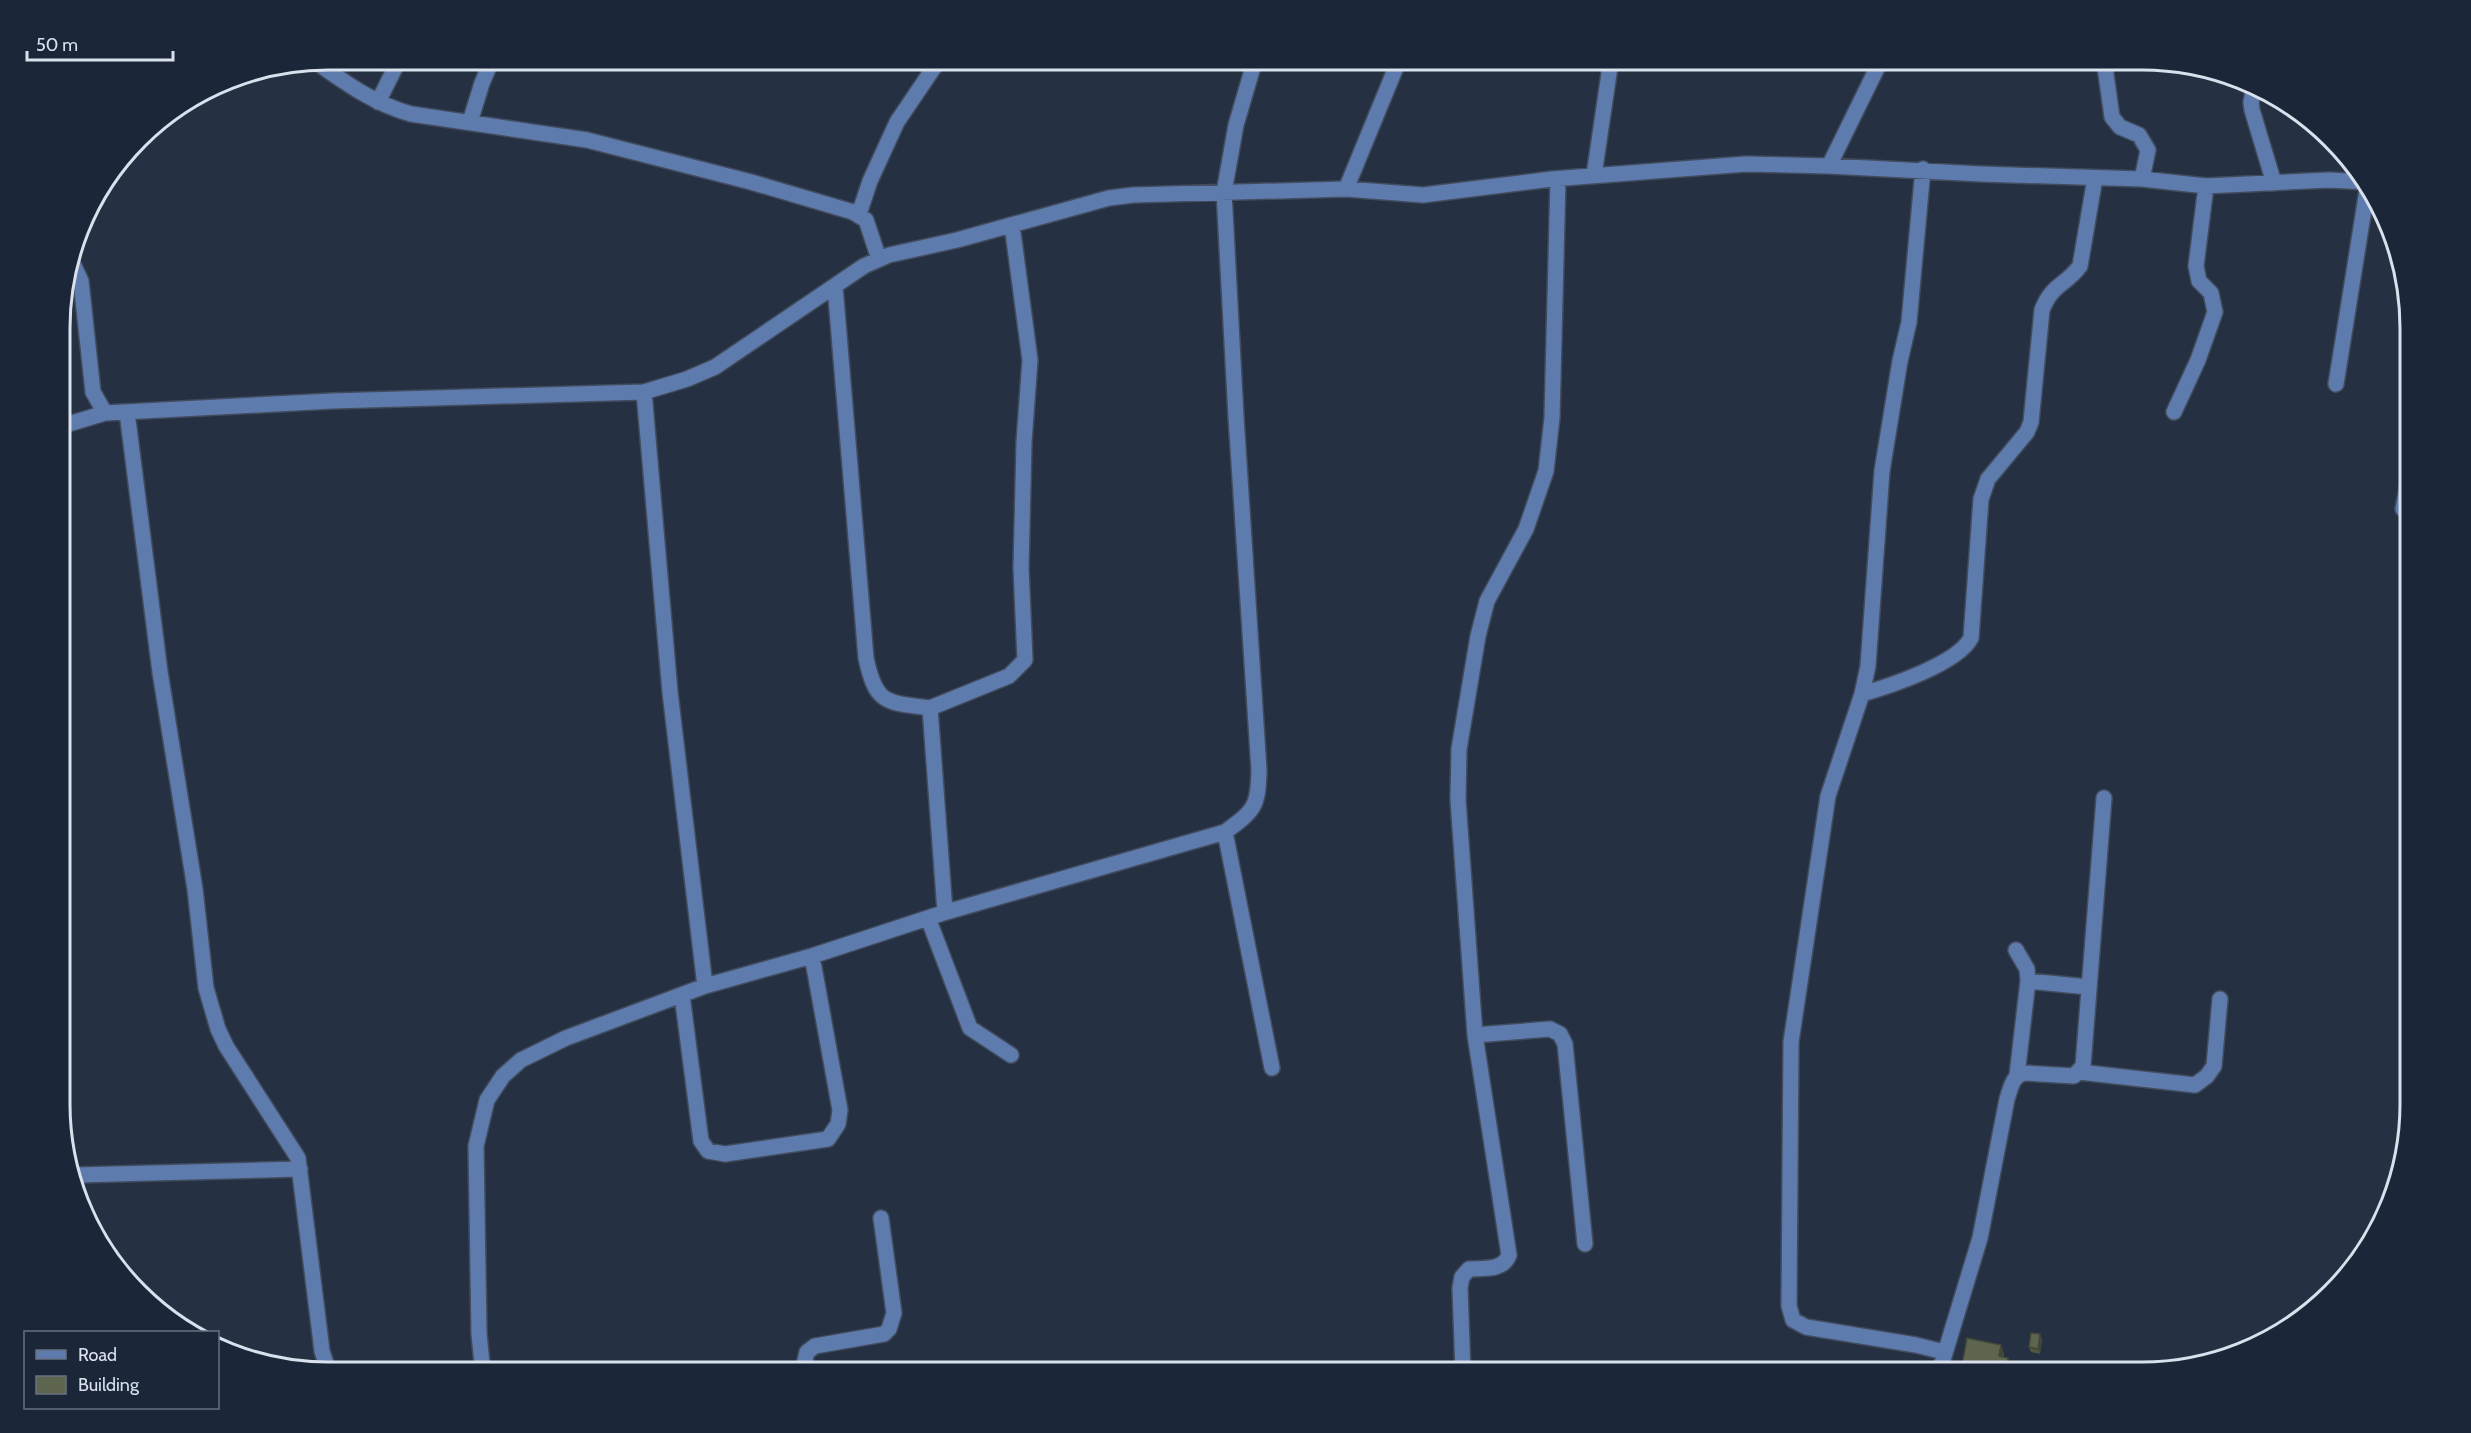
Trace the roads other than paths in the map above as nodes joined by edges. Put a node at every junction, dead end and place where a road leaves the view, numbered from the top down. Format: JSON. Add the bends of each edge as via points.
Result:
{"nodes":[{"id":1,"x":327,"y":70,"type":"edge"},
{"id":2,"x":394,"y":70,"type":"edge"},
{"id":3,"x":488,"y":70,"type":"edge"},
{"id":4,"x":932,"y":70,"type":"edge"},
{"id":5,"x":1252,"y":70,"type":"edge"},
{"id":6,"x":1395,"y":70,"type":"edge"},
{"id":7,"x":1610,"y":70,"type":"edge"},
{"id":8,"x":1876,"y":70,"type":"edge"},
{"id":9,"x":2105,"y":70,"type":"edge"},
{"id":10,"x":2252,"y":95,"type":"edge"},
{"id":11,"x":378,"y":102,"type":"junction"},
{"id":12,"x":470,"y":123,"type":"junction"},
{"id":13,"x":1829,"y":165,"type":"junction"},
{"id":14,"x":1923,"y":170,"type":"junction"},
{"id":15,"x":1594,"y":176,"type":"junction"},
{"id":16,"x":2096,"y":178,"type":"junction"},
{"id":17,"x":1558,"y":179,"type":"junction"},
{"id":18,"x":2142,"y":179,"type":"junction"},
{"id":19,"x":2355,"y":182,"type":"edge"},
{"id":20,"x":2274,"y":183,"type":"junction"},
{"id":21,"x":2206,"y":186,"type":"junction"},
{"id":22,"x":1346,"y":189,"type":"junction"},
{"id":23,"x":1224,"y":192,"type":"junction"},
{"id":24,"x":2365,"y":198,"type":"edge"},
{"id":25,"x":859,"y":214,"type":"junction"},
{"id":26,"x":1012,"y":225,"type":"junction"},
{"id":27,"x":879,"y":259,"type":"junction"},
{"id":28,"x":77,"y":272,"type":"edge"},
{"id":29,"x":835,"y":286,"type":"junction"},
{"id":30,"x":2336,"y":384,"type":"dead end"},
{"id":31,"x":644,"y":392,"type":"junction"},
{"id":32,"x":127,"y":412,"type":"junction"},
{"id":33,"x":2174,"y":412,"type":"dead end"},
{"id":34,"x":105,"y":413,"type":"junction"},
{"id":35,"x":70,"y":424,"type":"edge"},
{"id":36,"x":1862,"y":694,"type":"junction"},
{"id":37,"x":930,"y":708,"type":"junction"},
{"id":38,"x":2104,"y":798,"type":"dead end"},
{"id":39,"x":1225,"y":832,"type":"junction"},
{"id":40,"x":945,"y":912,"type":"junction"},
{"id":41,"x":928,"y":918,"type":"junction"},
{"id":42,"x":2016,"y":950,"type":"dead end"},
{"id":43,"x":812,"y":956,"type":"junction"},
{"id":44,"x":2028,"y":981,"type":"junction"},
{"id":45,"x":705,"y":986,"type":"junction"},
{"id":46,"x":2088,"y":987,"type":"junction"},
{"id":47,"x":682,"y":995,"type":"junction"},
{"id":48,"x":2220,"y":999,"type":"dead end"},
{"id":49,"x":1475,"y":1035,"type":"junction"},
{"id":50,"x":1011,"y":1055,"type":"dead end"},
{"id":51,"x":1272,"y":1068,"type":"dead end"},
{"id":52,"x":2079,"y":1072,"type":"junction"},
{"id":53,"x":2017,"y":1075,"type":"junction"},
{"id":54,"x":300,"y":1168,"type":"junction"},
{"id":55,"x":80,"y":1175,"type":"edge"},
{"id":56,"x":880,"y":1218,"type":"dead end"},
{"id":57,"x":1585,"y":1244,"type":"dead end"},
{"id":58,"x":1944,"y":1352,"type":"junction"},
{"id":59,"x":325,"y":1362,"type":"edge"},
{"id":60,"x":481,"y":1362,"type":"edge"},
{"id":61,"x":805,"y":1362,"type":"edge"},
{"id":62,"x":1463,"y":1362,"type":"edge"},
{"id":63,"x":1942,"y":1362,"type":"edge"}],
"edges":[{"from":1,"to":11,"type":"street"},
{"from":2,"to":11,"type":"street"},
{"from":3,"to":12,"type":"street"},
{"from":4,"to":25,"type":"street","via":[[897,122]]},
{"from":5,"to":23,"type":"street","via":[[1236,125]]},
{"from":6,"to":22,"type":"street"},
{"from":7,"to":15,"type":"street"},
{"from":8,"to":13,"type":"street"},
{"from":9,"to":18,"type":"street","via":[[2112,117],[2120,127],[2139,135],[2148,150]]},
{"from":10,"to":20,"type":"street","via":[[2252,110]]},
{"from":11,"to":12,"type":"street","via":[[411,114]]},
{"from":12,"to":25,"type":"street","via":[[587,140]]},
{"from":13,"to":14,"type":"street"},
{"from":13,"to":15,"type":"street","via":[[1746,164]]},
{"from":14,"to":16,"type":"street"},
{"from":14,"to":36,"type":"street","via":[[1909,322],[1882,471],[1868,666]]},
{"from":15,"to":17,"type":"street"},
{"from":16,"to":18,"type":"street"},
{"from":16,"to":36,"type":"street","via":[[2080,266],[2049,293],[2042,310],[2031,422],[1988,479],[1981,498],[1971,638],[1956,655],[1890,686]]},
{"from":17,"to":22,"type":"street","via":[[1422,195]]},
{"from":17,"to":49,"type":"street","via":[[1552,418],[1546,471],[1526,528],[1487,601],[1459,749],[1458,800]]},
{"from":18,"to":21,"type":"street"},
{"from":19,"to":20,"type":"street"},
{"from":20,"to":21,"type":"street"},
{"from":21,"to":33,"type":"street","via":[[2196,266],[2199,281],[2211,293],[2215,312]]},
{"from":22,"to":23,"type":"street"},
{"from":23,"to":26,"type":"street","via":[[1109,198]]},
{"from":23,"to":39,"type":"street","via":[[1259,770],[1258,794],[1250,814]]},
{"from":24,"to":30,"type":"street"},
{"from":25,"to":27,"type":"street","via":[[866,220]]},
{"from":26,"to":27,"type":"street"},
{"from":26,"to":37,"type":"street","via":[[1030,360],[1021,568],[1025,660],[1009,676]]},
{"from":27,"to":29,"type":"street"},
{"from":28,"to":34,"type":"street","via":[[81,281],[93,392]]},
{"from":29,"to":31,"type":"street","via":[[715,367]]},
{"from":29,"to":37,"type":"street","via":[[871,683],[877,693],[892,703]]},
{"from":31,"to":32,"type":"street","via":[[332,401]]},
{"from":31,"to":45,"type":"street","via":[[670,692]]},
{"from":32,"to":34,"type":"street"},
{"from":32,"to":54,"type":"street","via":[[161,682],[194,878],[206,988],[226,1046],[292,1147]]},
{"from":34,"to":35,"type":"street"},
{"from":36,"to":58,"type":"street","via":[[1828,796],[1791,1042],[1789,1306],[1793,1320],[1806,1328]]},
{"from":37,"to":40,"type":"street"},
{"from":38,"to":46,"type":"street"},
{"from":39,"to":40,"type":"street"},
{"from":39,"to":51,"type":"street"},
{"from":40,"to":41,"type":"street"},
{"from":41,"to":43,"type":"street"},
{"from":41,"to":50,"type":"street","via":[[970,1028]]},
{"from":42,"to":44,"type":"street","via":[[2027,969]]},
{"from":43,"to":45,"type":"street"},
{"from":43,"to":47,"type":"street","via":[[840,1110],[838,1124],[828,1139],[725,1154],[708,1151],[701,1141]]},
{"from":44,"to":46,"type":"street"},
{"from":44,"to":53,"type":"street"},
{"from":45,"to":47,"type":"street"},
{"from":46,"to":52,"type":"street","via":[[2083,1066]]},
{"from":47,"to":60,"type":"street","via":[[566,1038],[521,1060],[503,1076],[488,1100],[476,1146]]},
{"from":48,"to":52,"type":"street","via":[[2214,1066],[2195,1085]]},
{"from":49,"to":57,"type":"street","via":[[1550,1029],[1560,1034],[1565,1044]]},
{"from":49,"to":62,"type":"street","via":[[1509,1255],[1501,1266],[1468,1269],[1462,1277]]},
{"from":52,"to":53,"type":"street","via":[[2063,1077]]},
{"from":53,"to":58,"type":"street","via":[[2007,1099],[1974,1262]]},
{"from":54,"to":55,"type":"street"},
{"from":54,"to":59,"type":"street"},
{"from":56,"to":61,"type":"street","via":[[894,1313],[888,1329],[884,1334],[815,1346],[807,1352]]},
{"from":58,"to":63,"type":"street"}]}
